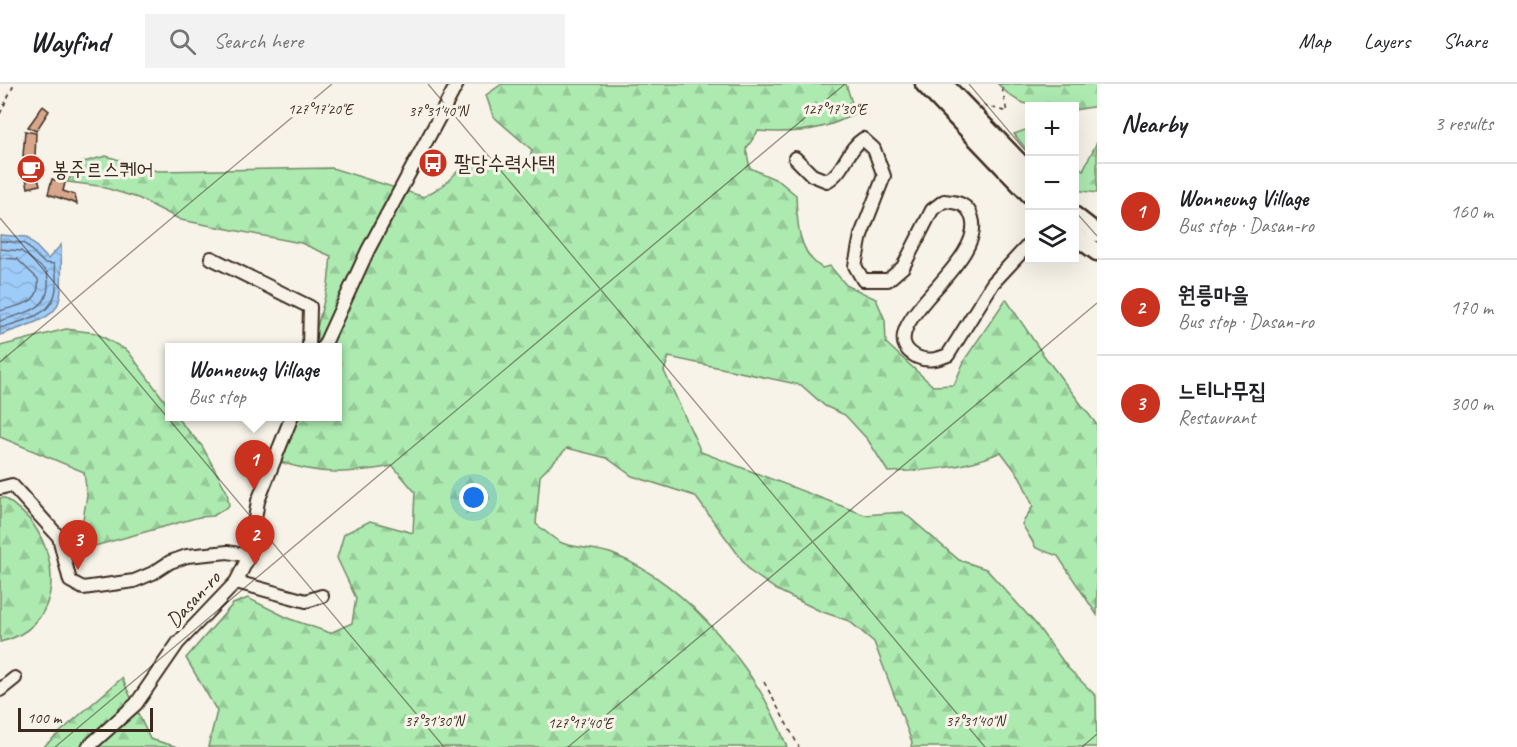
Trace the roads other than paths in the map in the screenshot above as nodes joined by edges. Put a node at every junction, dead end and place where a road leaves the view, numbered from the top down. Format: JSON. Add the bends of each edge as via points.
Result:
{"nodes":[{"id":1,"x":457,"y":84,"type":"edge"},
{"id":2,"x":924,"y":84,"type":"edge"},
{"id":3,"x":944,"y":84,"type":"edge"},
{"id":4,"x":795,"y":158,"type":"dead end"},
{"id":5,"x":1025,"y":170,"type":"edge"},
{"id":6,"x":1025,"y":191,"type":"edge"},
{"id":7,"x":1079,"y":219,"type":"edge"},
{"id":8,"x":1097,"y":233,"type":"edge"},
{"id":9,"x":1079,"y":239,"type":"edge"},
{"id":10,"x":1025,"y":247,"type":"edge"},
{"id":11,"x":1097,"y":252,"type":"edge"},
{"id":12,"x":210,"y":258,"type":"dead end"},
{"id":13,"x":309,"y":343,"type":"edge"},
{"id":14,"x":325,"y":343,"type":"edge"},
{"id":15,"x":290,"y":421,"type":"edge"},
{"id":16,"x":0,"y":488,"type":"edge"},
{"id":17,"x":249,"y":556,"type":"junction"},
{"id":18,"x":236,"y":582,"type":"junction"},
{"id":19,"x":322,"y":596,"type":"dead end"},
{"id":20,"x":15,"y":678,"type":"dead end"},
{"id":21,"x":0,"y":690,"type":"edge"},
{"id":22,"x":88,"y":747,"type":"edge"}],
"edges":[{"from":1,"to":14,"type":"street","via":[[368,250]]},
{"from":2,"to":6,"type":"highway"},
{"from":3,"to":5,"type":"highway"},
{"from":4,"to":10,"type":"street","via":[[812,175],[827,181],[837,175],[863,139],[874,148],[884,176],[861,235],[855,266],[863,280],[888,280],[903,267],[932,210],[944,201],[959,202],[970,210],[974,222],[970,245],[956,268],[916,308],[906,325],[904,344],[910,353],[922,359],[937,360],[948,355],[993,283]]},
{"from":7,"to":8,"type":"highway"},
{"from":9,"to":11,"type":"highway"},
{"from":12,"to":13,"type":"street","via":[[310,307]]},
{"from":15,"to":17,"type":"street","name":"Dasan-ro","via":[[258,501]]},
{"from":16,"to":17,"type":"street","via":[[12,485],[59,537],[70,581],[83,588],[134,581],[187,556],[228,552]]},
{"from":17,"to":18,"type":"street","name":"Dasan-ro"},
{"from":18,"to":19,"type":"street","via":[[306,601]]},
{"from":18,"to":22,"type":"street","name":"Dasan-ro","via":[[178,643],[136,704]]},
{"from":20,"to":21,"type":"street"}]}
